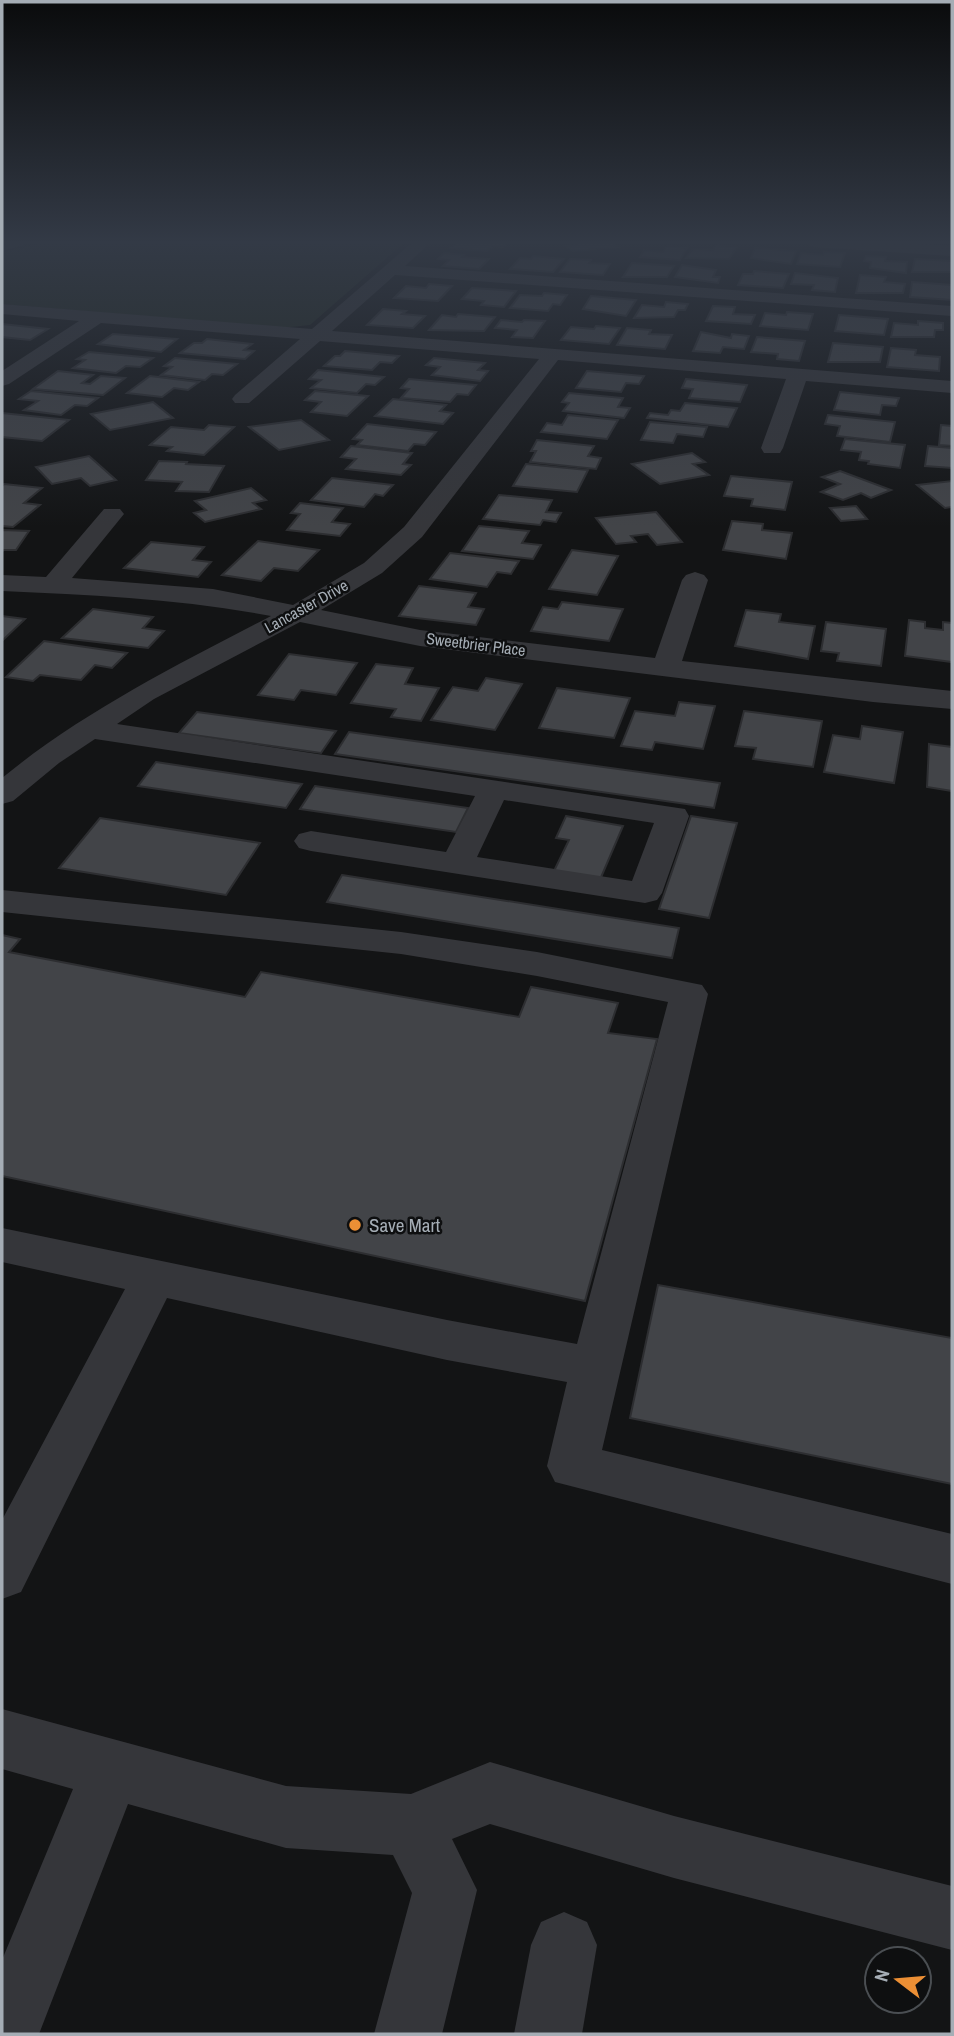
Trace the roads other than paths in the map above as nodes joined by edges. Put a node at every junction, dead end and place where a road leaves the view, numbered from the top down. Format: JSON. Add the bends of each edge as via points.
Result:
{"nodes":[{"id":1,"x":67,"y":337,"type":"edge"},
{"id":2,"x":312,"y":337,"type":"edge"},
{"id":3,"x":341,"y":337,"type":"edge"},
{"id":4,"x":554,"y":353,"type":"junction"},
{"id":5,"x":798,"y":374,"type":"junction"},
{"id":6,"x":2,"y":380,"type":"edge"},
{"id":7,"x":952,"y":387,"type":"edge"},
{"id":8,"x":242,"y":399,"type":"dead end"},
{"id":9,"x":772,"y":448,"type":"dead end"},
{"id":10,"x":112,"y":514,"type":"dead end"},
{"id":11,"x":695,"y":580,"type":"dead end"},
{"id":12,"x":2,"y":583,"type":"edge"},
{"id":13,"x":51,"y":587,"type":"junction"},
{"id":14,"x":296,"y":614,"type":"junction"},
{"id":15,"x":666,"y":668,"type":"junction"},
{"id":16,"x":952,"y":700,"type":"edge"},
{"id":17,"x":90,"y":729,"type":"junction"},
{"id":18,"x":494,"y":789,"type":"junction"},
{"id":19,"x":2,"y":794,"type":"edge"},
{"id":20,"x":311,"y":841,"type":"dead end"},
{"id":21,"x":457,"y":863,"type":"junction"},
{"id":22,"x":2,"y":901,"type":"edge"},
{"id":23,"x":2,"y":1245,"type":"edge"},
{"id":24,"x":154,"y":1279,"type":"junction"},
{"id":25,"x":595,"y":1367,"type":"junction"},
{"id":26,"x":952,"y":1559,"type":"edge"},
{"id":27,"x":2,"y":1574,"type":"edge"},
{"id":28,"x":2,"y":1739,"type":"edge"},
{"id":29,"x":112,"y":1768,"type":"junction"},
{"id":30,"x":411,"y":1825,"type":"junction"},
{"id":31,"x":952,"y":1918,"type":"edge"},
{"id":32,"x":564,"y":1945,"type":"dead end"},
{"id":33,"x":5,"y":2034,"type":"edge"},
{"id":34,"x":408,"y":2034,"type":"edge"},
{"id":35,"x":548,"y":2034,"type":"edge"}],
"edges":[{"from":1,"to":6,"type":"street"},
{"from":2,"to":8,"type":"street"},
{"from":3,"to":4,"type":"street"},
{"from":4,"to":5,"type":"street"},
{"from":4,"to":14,"type":"street","name":"Lancaster Drive","via":[[406,539],[373,568]]},
{"from":5,"to":7,"type":"street"},
{"from":5,"to":9,"type":"street"},
{"from":10,"to":13,"type":"street"},
{"from":11,"to":15,"type":"street"},
{"from":12,"to":13,"type":"street","name":"Sweetbrier Place"},
{"from":13,"to":14,"type":"street","name":"Sweetbrier Place","via":[[213,597]]},
{"from":14,"to":15,"type":"street","name":"Sweetbrier Place","via":[[420,638]]},
{"from":14,"to":17,"type":"street","name":"Lancaster Drive","via":[[144,693]]},
{"from":15,"to":16,"type":"street","name":"Sweetbrier Place"},
{"from":17,"to":18,"type":"street"},
{"from":17,"to":19,"type":"street","name":"Lancaster Drive"},
{"from":18,"to":21,"type":"street"},
{"from":18,"to":21,"type":"street","via":[[673,816],[645,893]]},
{"from":20,"to":21,"type":"street"},
{"from":22,"to":25,"type":"street","via":[[401,943],[690,994]]},
{"from":23,"to":24,"type":"street"},
{"from":24,"to":25,"type":"street"},
{"from":24,"to":27,"type":"street"},
{"from":25,"to":26,"type":"street","via":[[573,1466]]},
{"from":28,"to":29,"type":"street"},
{"from":29,"to":30,"type":"street","via":[[286,1816]]},
{"from":29,"to":33,"type":"street"},
{"from":30,"to":31,"type":"street","via":[[490,1793],[674,1847]]},
{"from":30,"to":34,"type":"street","via":[[445,1890]]},
{"from":32,"to":35,"type":"street"}]}
